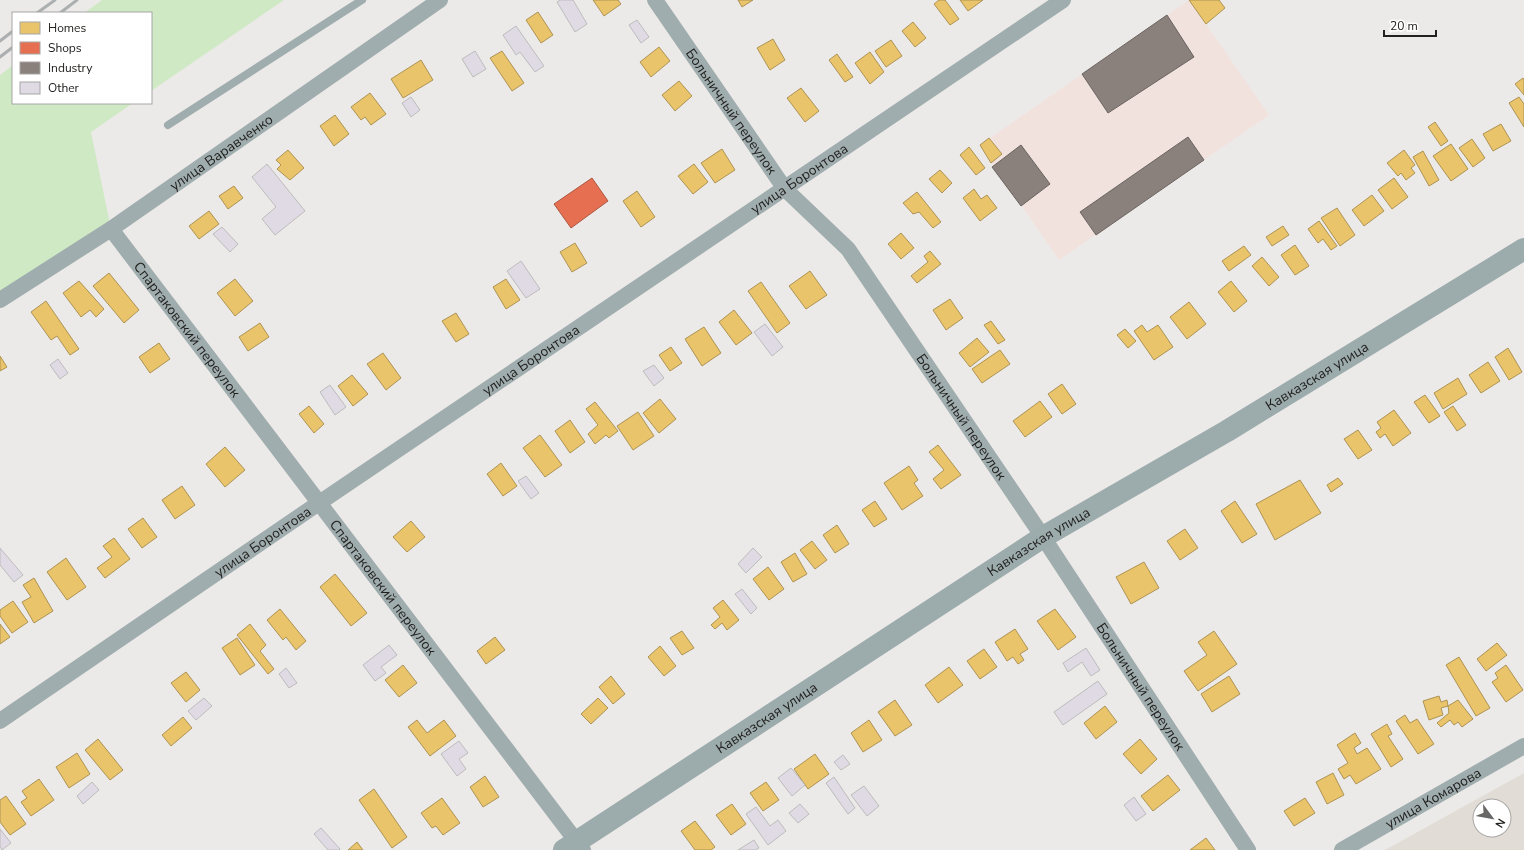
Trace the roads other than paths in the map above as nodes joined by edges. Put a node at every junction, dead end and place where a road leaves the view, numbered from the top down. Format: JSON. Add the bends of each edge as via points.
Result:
{"nodes":[{"id":1,"x":362,"y":0,"type":"edge"},
{"id":2,"x":440,"y":0,"type":"edge"},
{"id":3,"x":655,"y":0,"type":"edge"},
{"id":4,"x":1063,"y":0,"type":"edge"},
{"id":5,"x":168,"y":124,"type":"dead end"},
{"id":6,"x":785,"y":189,"type":"junction"},
{"id":7,"x":111,"y":229,"type":"junction"},
{"id":8,"x":1524,"y":250,"type":"edge"},
{"id":9,"x":0,"y":300,"type":"edge"},
{"id":10,"x":319,"y":502,"type":"junction"},
{"id":11,"x":1043,"y":537,"type":"junction"},
{"id":12,"x":0,"y":721,"type":"edge"},
{"id":13,"x":1524,"y":746,"type":"edge"},
{"id":14,"x":574,"y":847,"type":"edge"},
{"id":15,"x":1248,"y":850,"type":"edge"},
{"id":16,"x":1342,"y":850,"type":"edge"}],
"edges":[{"from":1,"to":5,"type":"lane"},
{"from":2,"to":7,"type":"street","name":"улица Варавченко"},
{"from":3,"to":6,"type":"street","name":"Больничный переулок"},
{"from":4,"to":6,"type":"street","name":"улица Боронтова"},
{"from":6,"to":10,"type":"street","name":"улица Боронтова"},
{"from":6,"to":11,"type":"street","name":"Больничный переулок","via":[[848,248]]},
{"from":7,"to":9,"type":"street","name":"улица Варавченко"},
{"from":7,"to":10,"type":"street","name":"Спартаковский переулок"},
{"from":8,"to":11,"type":"street","name":"Кавказская улица","via":[[1227,432]]},
{"from":10,"to":12,"type":"street","name":"улица Боронтова"},
{"from":10,"to":14,"type":"street","name":"Спартаковский переулок"},
{"from":11,"to":14,"type":"street","name":"Кавказская улица"},
{"from":11,"to":15,"type":"street","name":"Больничный переулок"},
{"from":13,"to":16,"type":"street","name":"улица Комарова"}]}
